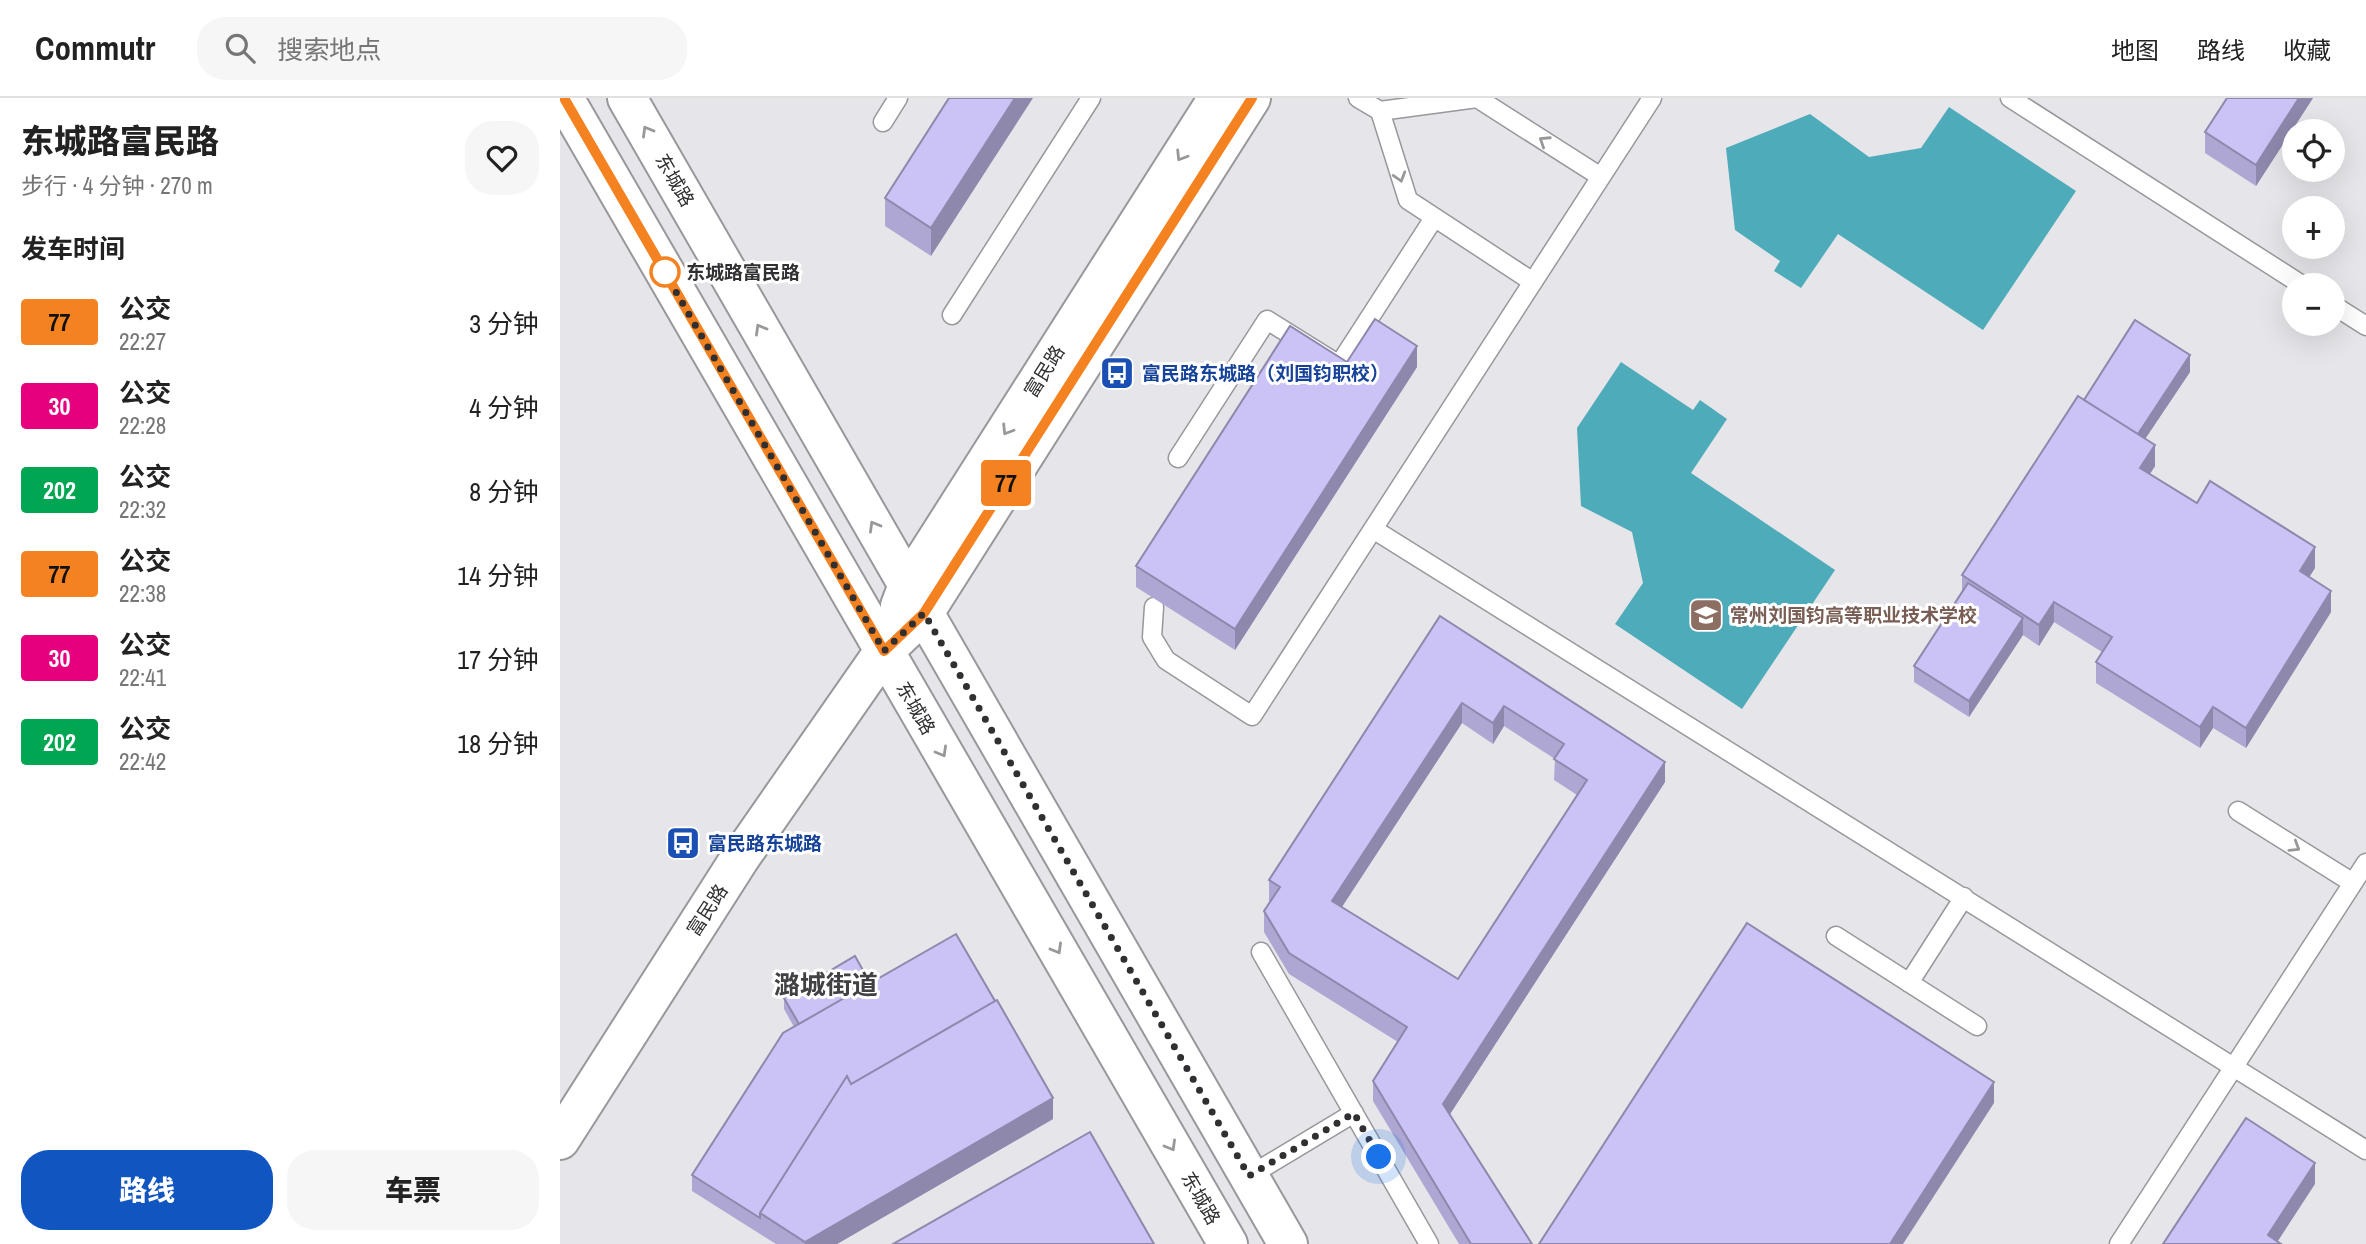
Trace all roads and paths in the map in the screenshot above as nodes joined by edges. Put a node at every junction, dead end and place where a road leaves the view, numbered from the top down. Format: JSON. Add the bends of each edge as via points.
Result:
{"nodes":[{"id":1,"x":564,"y":98,"type":"edge"},
{"id":2,"x":627,"y":98,"type":"edge"},
{"id":3,"x":898,"y":98,"type":"edge"},
{"id":4,"x":1091,"y":98,"type":"edge"},
{"id":5,"x":1218,"y":98,"type":"edge"},
{"id":6,"x":1251,"y":98,"type":"edge"},
{"id":7,"x":1358,"y":98,"type":"edge"},
{"id":8,"x":1652,"y":98,"type":"edge"},
{"id":9,"x":2010,"y":98,"type":"edge"},
{"id":10,"x":1380,"y":111,"type":"junction"},
{"id":11,"x":883,"y":122,"type":"dead end"},
{"id":12,"x":1601,"y":177,"type":"junction"},
{"id":13,"x":1434,"y":218,"type":"junction"},
{"id":14,"x":2283,"y":273,"type":"edge"},
{"id":15,"x":1533,"y":282,"type":"junction"},
{"id":16,"x":2345,"y":313,"type":"edge"},
{"id":17,"x":952,"y":315,"type":"dead end"},
{"id":18,"x":2366,"y":326,"type":"edge"},
{"id":19,"x":1178,"y":458,"type":"dead end"},
{"id":20,"x":1373,"y":529,"type":"junction"},
{"id":21,"x":916,"y":599,"type":"junction"},
{"id":22,"x":1154,"y":607,"type":"edge"},
{"id":23,"x":884,"y":651,"type":"junction"},
{"id":24,"x":2238,"y":811,"type":"dead end"},
{"id":25,"x":2366,"y":863,"type":"edge"},
{"id":26,"x":2353,"y":883,"type":"junction"},
{"id":27,"x":1964,"y":897,"type":"junction"},
{"id":28,"x":1836,"y":936,"type":"dead end"},
{"id":29,"x":1261,"y":952,"type":"dead end"},
{"id":30,"x":1909,"y":983,"type":"junction"},
{"id":31,"x":1977,"y":1026,"type":"dead end"},
{"id":32,"x":2236,"y":1067,"type":"junction"},
{"id":33,"x":1354,"y":1113,"type":"junction"},
{"id":34,"x":560,"y":1140,"type":"edge"},
{"id":35,"x":2366,"y":1150,"type":"edge"},
{"id":36,"x":1249,"y":1176,"type":"junction"},
{"id":37,"x":1227,"y":1244,"type":"edge"},
{"id":38,"x":1288,"y":1244,"type":"edge"},
{"id":39,"x":1429,"y":1244,"type":"edge"},
{"id":40,"x":2119,"y":1244,"type":"edge"}],
"edges":[{"from":1,"to":23,"type":"main road","name":"东城路"},
{"from":21,"to":2,"type":"main road","name":"东城路","one_way":true},
{"from":3,"to":11,"type":"lane"},
{"from":4,"to":17,"type":"lane"},
{"from":5,"to":21,"type":"main road","name":"富民路","one_way":true},
{"from":6,"to":21,"type":"main road","name":"富民路"},
{"from":7,"to":10,"type":"lane"},
{"from":8,"to":12,"type":"lane"},
{"from":9,"to":14,"type":"lane"},
{"from":12,"to":10,"type":"lane","one_way":true,"via":[[1477,98]]},
{"from":10,"to":13,"type":"lane","one_way":true,"via":[[1408,200]]},
{"from":12,"to":15,"type":"lane"},
{"from":13,"to":15,"type":"lane"},
{"from":13,"to":19,"type":"lane","via":[[1339,365],[1267,320]]},
{"from":15,"to":20,"type":"lane"},
{"from":16,"to":18,"type":"lane"},
{"from":20,"to":22,"type":"lane","via":[[1252,716],[1166,660],[1152,637]]},
{"from":20,"to":27,"type":"lane"},
{"from":21,"to":23,"type":"main road","name":"富民路"},
{"from":21,"to":36,"type":"main road","name":"东城路"},
{"from":23,"to":34,"type":"main road","name":"富民路","via":[[740,858]]},
{"from":23,"to":37,"type":"main road","name":"东城路","one_way":true},
{"from":24,"to":26,"type":"lane","one_way":true},
{"from":25,"to":26,"type":"lane"},
{"from":26,"to":32,"type":"lane"},
{"from":27,"to":30,"type":"lane"},
{"from":27,"to":32,"type":"lane"},
{"from":28,"to":30,"type":"lane"},
{"from":29,"to":33,"type":"lane"},
{"from":30,"to":31,"type":"lane"},
{"from":32,"to":35,"type":"lane"},
{"from":32,"to":40,"type":"lane"},
{"from":33,"to":36,"type":"lane"},
{"from":33,"to":39,"type":"lane"},
{"from":36,"to":38,"type":"main road","name":"东城路"}]}
